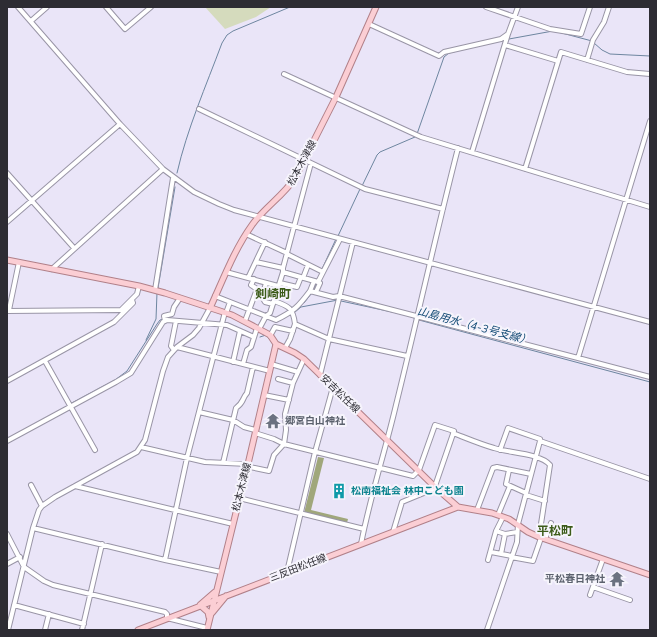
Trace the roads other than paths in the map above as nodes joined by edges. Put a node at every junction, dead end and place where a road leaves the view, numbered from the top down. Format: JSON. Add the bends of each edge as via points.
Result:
{"nodes":[{"id":1,"x":18,"y":7,"type":"edge"},
{"id":2,"x":47,"y":7,"type":"edge"},
{"id":3,"x":106,"y":7,"type":"edge"},
{"id":4,"x":151,"y":7,"type":"edge"},
{"id":5,"x":376,"y":7,"type":"edge"},
{"id":6,"x":486,"y":7,"type":"edge"},
{"id":7,"x":518,"y":7,"type":"edge"},
{"id":8,"x":590,"y":7,"type":"edge"},
{"id":9,"x":610,"y":7,"type":"edge"},
{"id":10,"x":515,"y":17,"type":"junction"},
{"id":11,"x":31,"y":21,"type":"junction"},
{"id":12,"x":369,"y":24,"type":"junction"},
{"id":13,"x":507,"y":40,"type":"junction"},
{"id":14,"x":587,"y":60,"type":"junction"},
{"id":15,"x":558,"y":61,"type":"junction"},
{"id":16,"x":284,"y":74,"type":"dead end"},
{"id":17,"x":650,"y":74,"type":"edge"},
{"id":18,"x":336,"y":97,"type":"junction"},
{"id":19,"x":199,"y":109,"type":"dead end"},
{"id":20,"x":650,"y":121,"type":"edge"},
{"id":21,"x":120,"y":124,"type":"junction"},
{"id":22,"x":458,"y":148,"type":"junction"},
{"id":23,"x":472,"y":152,"type":"junction"},
{"id":24,"x":304,"y":160,"type":"junction"},
{"id":25,"x":311,"y":163,"type":"junction"},
{"id":26,"x":163,"y":169,"type":"junction"},
{"id":27,"x":525,"y":169,"type":"junction"},
{"id":28,"x":7,"y":173,"type":"edge"},
{"id":29,"x":173,"y":178,"type":"junction"},
{"id":30,"x":626,"y":199,"type":"junction"},
{"id":31,"x":32,"y":200,"type":"junction"},
{"id":32,"x":650,"y":207,"type":"edge"},
{"id":33,"x":443,"y":209,"type":"junction"},
{"id":34,"x":259,"y":216,"type":"junction"},
{"id":35,"x":7,"y":222,"type":"edge"},
{"id":36,"x":294,"y":226,"type":"junction"},
{"id":37,"x":246,"y":234,"type":"junction"},
{"id":38,"x":338,"y":238,"type":"junction"},
{"id":39,"x":265,"y":242,"type":"junction"},
{"id":40,"x":352,"y":242,"type":"junction"},
{"id":41,"x":74,"y":248,"type":"junction"},
{"id":42,"x":287,"y":254,"type":"junction"},
{"id":43,"x":7,"y":260,"type":"edge"},
{"id":44,"x":19,"y":262,"type":"junction"},
{"id":45,"x":256,"y":262,"type":"junction"},
{"id":46,"x":430,"y":263,"type":"junction"},
{"id":47,"x":308,"y":265,"type":"junction"},
{"id":48,"x":52,"y":269,"type":"junction"},
{"id":49,"x":283,"y":270,"type":"junction"},
{"id":50,"x":322,"y":271,"type":"junction"},
{"id":51,"x":226,"y":272,"type":"junction"},
{"id":52,"x":302,"y":277,"type":"junction"},
{"id":53,"x":248,"y":278,"type":"junction"},
{"id":54,"x":254,"y":279,"type":"junction"},
{"id":55,"x":317,"y":282,"type":"junction"},
{"id":56,"x":266,"y":283,"type":"junction"},
{"id":57,"x":279,"y":284,"type":"junction"},
{"id":58,"x":139,"y":286,"type":"junction"},
{"id":59,"x":155,"y":290,"type":"junction"},
{"id":60,"x":310,"y":291,"type":"junction"},
{"id":61,"x":316,"y":292,"type":"junction"},
{"id":62,"x":215,"y":296,"type":"junction"},
{"id":63,"x":255,"y":296,"type":"junction"},
{"id":64,"x":262,"y":297,"type":"junction"},
{"id":65,"x":180,"y":298,"type":"junction"},
{"id":66,"x":339,"y":298,"type":"junction"},
{"id":67,"x":132,"y":300,"type":"junction"},
{"id":68,"x":230,"y":302,"type":"junction"},
{"id":69,"x":274,"y":303,"type":"junction"},
{"id":70,"x":594,"y":307,"type":"junction"},
{"id":71,"x":210,"y":308,"type":"junction"},
{"id":72,"x":250,"y":309,"type":"junction"},
{"id":73,"x":8,"y":310,"type":"edge"},
{"id":74,"x":292,"y":312,"type":"junction"},
{"id":75,"x":225,"y":313,"type":"junction"},
{"id":76,"x":266,"y":316,"type":"junction"},
{"id":77,"x":416,"y":318,"type":"junction"},
{"id":78,"x":164,"y":320,"type":"junction"},
{"id":79,"x":176,"y":321,"type":"junction"},
{"id":80,"x":245,"y":321,"type":"junction"},
{"id":81,"x":203,"y":322,"type":"junction"},
{"id":82,"x":650,"y":322,"type":"edge"},
{"id":83,"x":222,"y":323,"type":"junction"},
{"id":84,"x":295,"y":324,"type":"junction"},
{"id":85,"x":258,"y":328,"type":"junction"},
{"id":86,"x":240,"y":331,"type":"junction"},
{"id":87,"x":292,"y":331,"type":"junction"},
{"id":88,"x":268,"y":334,"type":"junction"},
{"id":89,"x":254,"y":337,"type":"junction"},
{"id":90,"x":329,"y":339,"type":"junction"},
{"id":91,"x":276,"y":344,"type":"junction"},
{"id":92,"x":176,"y":348,"type":"junction"},
{"id":93,"x":285,"y":348,"type":"junction"},
{"id":94,"x":408,"y":356,"type":"junction"},
{"id":95,"x":213,"y":357,"type":"junction"},
{"id":96,"x":578,"y":358,"type":"junction"},
{"id":97,"x":304,"y":359,"type":"junction"},
{"id":98,"x":45,"y":361,"type":"junction"},
{"id":99,"x":233,"y":362,"type":"junction"},
{"id":100,"x":243,"y":364,"type":"junction"},
{"id":101,"x":271,"y":364,"type":"junction"},
{"id":102,"x":253,"y":367,"type":"junction"},
{"id":103,"x":270,"y":371,"type":"junction"},
{"id":104,"x":298,"y":372,"type":"junction"},
{"id":105,"x":320,"y":375,"type":"junction"},
{"id":106,"x":650,"y":377,"type":"edge"},
{"id":107,"x":278,"y":379,"type":"dead end"},
{"id":108,"x":7,"y":381,"type":"edge"},
{"id":109,"x":293,"y":383,"type":"junction"},
{"id":110,"x":333,"y":387,"type":"junction"},
{"id":111,"x":264,"y":395,"type":"junction"},
{"id":112,"x":289,"y":400,"type":"junction"},
{"id":113,"x":69,"y":405,"type":"junction"},
{"id":114,"x":199,"y":412,"type":"junction"},
{"id":115,"x":233,"y":420,"type":"junction"},
{"id":116,"x":255,"y":431,"type":"junction"},
{"id":117,"x":453,"y":433,"type":"junction"},
{"id":118,"x":540,"y":439,"type":"dead end"},
{"id":119,"x":387,"y":440,"type":"junction"},
{"id":120,"x":7,"y":442,"type":"edge"},
{"id":121,"x":284,"y":444,"type":"junction"},
{"id":122,"x":141,"y":447,"type":"junction"},
{"id":123,"x":95,"y":450,"type":"dead end"},
{"id":124,"x":500,"y":450,"type":"junction"},
{"id":125,"x":315,"y":452,"type":"junction"},
{"id":126,"x":535,"y":457,"type":"junction"},
{"id":127,"x":187,"y":458,"type":"junction"},
{"id":128,"x":222,"y":463,"type":"junction"},
{"id":129,"x":248,"y":464,"type":"junction"},
{"id":130,"x":379,"y":468,"type":"junction"},
{"id":131,"x":419,"y":470,"type":"junction"},
{"id":132,"x":509,"y":470,"type":"junction"},
{"id":133,"x":531,"y":474,"type":"junction"},
{"id":134,"x":650,"y":478,"type":"edge"},
{"id":135,"x":31,"y":485,"type":"dead end"},
{"id":136,"x":75,"y":486,"type":"junction"},
{"id":137,"x":510,"y":486,"type":"junction"},
{"id":138,"x":435,"y":487,"type":"junction"},
{"id":139,"x":526,"y":494,"type":"junction"},
{"id":140,"x":239,"y":498,"type":"junction"},
{"id":141,"x":545,"y":501,"type":"junction"},
{"id":142,"x":42,"y":506,"type":"junction"},
{"id":143,"x":458,"y":507,"type":"junction"},
{"id":144,"x":175,"y":510,"type":"junction"},
{"id":145,"x":477,"y":510,"type":"junction"},
{"id":146,"x":300,"y":513,"type":"junction"},
{"id":147,"x":501,"y":516,"type":"junction"},
{"id":148,"x":551,"y":523,"type":"dead end"},
{"id":149,"x":233,"y":524,"type":"junction"},
{"id":150,"x":518,"y":524,"type":"junction"},
{"id":151,"x":34,"y":528,"type":"junction"},
{"id":152,"x":364,"y":529,"type":"junction"},
{"id":153,"x":496,"y":531,"type":"junction"},
{"id":154,"x":393,"y":532,"type":"junction"},
{"id":155,"x":517,"y":532,"type":"junction"},
{"id":156,"x":7,"y":534,"type":"edge"},
{"id":157,"x":505,"y":534,"type":"junction"},
{"id":158,"x":542,"y":538,"type":"junction"},
{"id":159,"x":102,"y":544,"type":"junction"},
{"id":160,"x":361,"y":544,"type":"junction"},
{"id":161,"x":491,"y":552,"type":"junction"},
{"id":162,"x":500,"y":554,"type":"junction"},
{"id":163,"x":20,"y":557,"type":"junction"},
{"id":164,"x":512,"y":557,"type":"junction"},
{"id":165,"x":603,"y":559,"type":"junction"},
{"id":166,"x":165,"y":560,"type":"junction"},
{"id":167,"x":488,"y":560,"type":"dead end"},
{"id":168,"x":7,"y":564,"type":"edge"},
{"id":169,"x":24,"y":567,"type":"junction"},
{"id":170,"x":221,"y":572,"type":"junction"},
{"id":171,"x":287,"y":572,"type":"junction"},
{"id":172,"x":650,"y":575,"type":"edge"},
{"id":173,"x":217,"y":587,"type":"junction"},
{"id":174,"x":593,"y":587,"type":"junction"},
{"id":175,"x":91,"y":594,"type":"junction"},
{"id":176,"x":229,"y":594,"type":"junction"},
{"id":177,"x":590,"y":595,"type":"dead end"},
{"id":178,"x":214,"y":600,"type":"junction"},
{"id":179,"x":630,"y":600,"type":"dead end"},
{"id":180,"x":14,"y":605,"type":"junction"},
{"id":181,"x":200,"y":605,"type":"junction"},
{"id":182,"x":49,"y":614,"type":"junction"},
{"id":183,"x":167,"y":618,"type":"junction"},
{"id":184,"x":209,"y":618,"type":"junction"},
{"id":185,"x":84,"y":624,"type":"junction"},
{"id":186,"x":207,"y":629,"type":"edge"},
{"id":187,"x":8,"y":630,"type":"edge"},
{"id":188,"x":45,"y":630,"type":"edge"},
{"id":189,"x":82,"y":630,"type":"edge"},
{"id":190,"x":138,"y":630,"type":"edge"},
{"id":191,"x":487,"y":630,"type":"edge"}],
"edges":[{"from":1,"to":11,"type":"street"},
{"from":2,"to":11,"type":"street"},
{"from":3,"to":4,"type":"street","via":[[125,29]]},
{"from":5,"to":12,"type":"main road","name":"松本木津線"},
{"from":6,"to":10,"type":"street"},
{"from":7,"to":10,"type":"street"},
{"from":8,"to":10,"type":"street","via":[[581,34],[550,29]]},
{"from":9,"to":14,"type":"street"},
{"from":10,"to":13,"type":"street"},
{"from":11,"to":21,"type":"street"},
{"from":12,"to":13,"type":"street","via":[[439,56],[444,52],[501,39]]},
{"from":12,"to":18,"type":"main road","name":"松本木津線"},
{"from":13,"to":15,"type":"street"},
{"from":13,"to":23,"type":"street"},
{"from":14,"to":15,"type":"street","via":[[561,52]]},
{"from":14,"to":17,"type":"street","via":[[627,72]]},
{"from":15,"to":27,"type":"street"},
{"from":16,"to":18,"type":"street"},
{"from":18,"to":22,"type":"street","via":[[418,136]]},
{"from":18,"to":24,"type":"main road","name":"松本木津線"},
{"from":19,"to":24,"type":"street"},
{"from":20,"to":30,"type":"street"},
{"from":21,"to":26,"type":"street"},
{"from":21,"to":31,"type":"street"},
{"from":22,"to":23,"type":"street"},
{"from":22,"to":33,"type":"street"},
{"from":23,"to":27,"type":"street"},
{"from":24,"to":25,"type":"street"},
{"from":24,"to":34,"type":"main road","name":"松本木津線","via":[[288,188]]},
{"from":25,"to":33,"type":"street","via":[[361,187]]},
{"from":25,"to":36,"type":"street"},
{"from":26,"to":29,"type":"street"},
{"from":26,"to":41,"type":"street"},
{"from":27,"to":30,"type":"street"},
{"from":28,"to":31,"type":"street"},
{"from":29,"to":34,"type":"street","via":[[219,204]]},
{"from":29,"to":59,"type":"street"},
{"from":30,"to":32,"type":"street"},
{"from":30,"to":70,"type":"street"},
{"from":31,"to":35,"type":"street"},
{"from":31,"to":41,"type":"street"},
{"from":33,"to":46,"type":"street"},
{"from":34,"to":36,"type":"street"},
{"from":34,"to":37,"type":"main road","name":"松本木津線"},
{"from":36,"to":38,"type":"street"},
{"from":36,"to":42,"type":"street"},
{"from":37,"to":39,"type":"street"},
{"from":37,"to":51,"type":"main road","name":"松本木津線"},
{"from":38,"to":40,"type":"street"},
{"from":38,"to":50,"type":"street"},
{"from":39,"to":42,"type":"street"},
{"from":39,"to":45,"type":"street"},
{"from":40,"to":46,"type":"street"},
{"from":40,"to":66,"type":"street"},
{"from":41,"to":48,"type":"street"},
{"from":42,"to":47,"type":"street"},
{"from":42,"to":49,"type":"street"},
{"from":43,"to":44,"type":"main road","name":"安吉松任線"},
{"from":44,"to":48,"type":"main road","name":"安吉松任線"},
{"from":44,"to":73,"type":"street"},
{"from":45,"to":49,"type":"street"},
{"from":45,"to":53,"type":"street"},
{"from":46,"to":70,"type":"street"},
{"from":46,"to":77,"type":"street"},
{"from":47,"to":50,"type":"street"},
{"from":47,"to":52,"type":"street"},
{"from":48,"to":58,"type":"main road","name":"安吉松任線"},
{"from":49,"to":52,"type":"street"},
{"from":49,"to":57,"type":"street"},
{"from":50,"to":55,"type":"street"},
{"from":51,"to":53,"type":"street"},
{"from":51,"to":62,"type":"main road","name":"松本木津線"},
{"from":52,"to":55,"type":"street"},
{"from":52,"to":57,"type":"street","via":[[297,287]]},
{"from":53,"to":54,"type":"street"},
{"from":54,"to":56,"type":"street"},
{"from":54,"to":63,"type":"street","via":[[251,285],[257,289]]},
{"from":55,"to":60,"type":"street"},
{"from":55,"to":61,"type":"street","via":[[320,283]]},
{"from":56,"to":57,"type":"street"},
{"from":56,"to":64,"type":"street"},
{"from":57,"to":69,"type":"street"},
{"from":58,"to":59,"type":"main road","name":"安吉松任線"},
{"from":58,"to":67,"type":"street"},
{"from":59,"to":65,"type":"main road","name":"安吉松任線"},
{"from":60,"to":61,"type":"street"},
{"from":60,"to":74,"type":"street"},
{"from":61,"to":66,"type":"street"},
{"from":62,"to":68,"type":"street"},
{"from":62,"to":71,"type":"main road","name":"松本木津線"},
{"from":63,"to":64,"type":"street"},
{"from":63,"to":72,"type":"street"},
{"from":64,"to":69,"type":"street","via":[[265,302]]},
{"from":65,"to":71,"type":"main road","name":"安吉松任線"},
{"from":65,"to":78,"type":"street","via":[[172,314],[165,315]]},
{"from":66,"to":77,"type":"street"},
{"from":66,"to":90,"type":"street"},
{"from":67,"to":73,"type":"street","via":[[121,310]]},
{"from":67,"to":98,"type":"street","via":[[133,303],[114,322]]},
{"from":68,"to":72,"type":"street"},
{"from":68,"to":75,"type":"street"},
{"from":69,"to":74,"type":"street","via":[[286,305]]},
{"from":69,"to":76,"type":"street","via":[[270,314]]},
{"from":70,"to":82,"type":"street"},
{"from":70,"to":96,"type":"street"},
{"from":71,"to":75,"type":"main road","name":"安吉松任線"},
{"from":71,"to":81,"type":"street"},
{"from":72,"to":76,"type":"street"},
{"from":72,"to":80,"type":"street"},
{"from":74,"to":76,"type":"street","via":[[276,320]]},
{"from":74,"to":84,"type":"street"},
{"from":75,"to":80,"type":"main road","name":"安吉松任線"},
{"from":75,"to":83,"type":"street"},
{"from":76,"to":85,"type":"street"},
{"from":77,"to":94,"type":"street"},
{"from":77,"to":96,"type":"street"},
{"from":78,"to":79,"type":"street"},
{"from":78,"to":113,"type":"street","via":[[131,373]]},
{"from":79,"to":81,"type":"street"},
{"from":79,"to":92,"type":"street","via":[[171,346]]},
{"from":80,"to":85,"type":"main road","name":"安吉松任線"},
{"from":81,"to":83,"type":"street"},
{"from":81,"to":92,"type":"street","via":[[193,335]]},
{"from":83,"to":86,"type":"street"},
{"from":83,"to":95,"type":"street"},
{"from":84,"to":87,"type":"street"},
{"from":84,"to":90,"type":"street"},
{"from":85,"to":88,"type":"main road","name":"安吉松任線"},
{"from":85,"to":89,"type":"street"},
{"from":86,"to":89,"type":"street"},
{"from":86,"to":99,"type":"street"},
{"from":87,"to":88,"type":"street","via":[[275,328]]},
{"from":87,"to":93,"type":"street"},
{"from":88,"to":91,"type":"main road","name":"安吉松任線"},
{"from":89,"to":100,"type":"street"},
{"from":90,"to":94,"type":"street"},
{"from":90,"to":105,"type":"street"},
{"from":91,"to":93,"type":"main road","name":"安吉松任線"},
{"from":91,"to":101,"type":"main road","name":"松本木津線"},
{"from":92,"to":95,"type":"street"},
{"from":92,"to":122,"type":"street","via":[[166,362]]},
{"from":93,"to":97,"type":"main road","name":"安吉松任線"},
{"from":94,"to":119,"type":"street"},
{"from":95,"to":99,"type":"street"},
{"from":95,"to":114,"type":"street"},
{"from":96,"to":106,"type":"street"},
{"from":97,"to":104,"type":"street"},
{"from":97,"to":105,"type":"main road","name":"安吉松任線"},
{"from":98,"to":108,"type":"street"},
{"from":98,"to":113,"type":"street"},
{"from":99,"to":100,"type":"street"},
{"from":100,"to":102,"type":"street"},
{"from":101,"to":103,"type":"main road","name":"松本木津線"},
{"from":101,"to":104,"type":"street"},
{"from":102,"to":103,"type":"street"},
{"from":102,"to":115,"type":"street","via":[[247,393],[236,408]]},
{"from":103,"to":111,"type":"main road","name":"松本木津線"},
{"from":104,"to":109,"type":"street"},
{"from":105,"to":110,"type":"main road","name":"安吉松任線"},
{"from":107,"to":109,"type":"street"},
{"from":109,"to":112,"type":"street"},
{"from":110,"to":119,"type":"main road","name":"安吉松任線"},
{"from":110,"to":125,"type":"street"},
{"from":111,"to":112,"type":"street"},
{"from":111,"to":116,"type":"main road","name":"松本木津線"},
{"from":112,"to":121,"type":"street","via":[[285,414]]},
{"from":113,"to":120,"type":"street"},
{"from":113,"to":123,"type":"street"},
{"from":114,"to":115,"type":"street"},
{"from":114,"to":127,"type":"street"},
{"from":115,"to":116,"type":"street"},
{"from":115,"to":128,"type":"street"},
{"from":116,"to":121,"type":"street"},
{"from":116,"to":129,"type":"main road","name":"松本木津線"},
{"from":117,"to":124,"type":"street"},
{"from":117,"to":131,"type":"street","via":[[454,431],[435,425]]},
{"from":117,"to":138,"type":"street"},
{"from":118,"to":124,"type":"street","via":[[508,428]]},
{"from":119,"to":130,"type":"street"},
{"from":119,"to":131,"type":"main road","name":"安吉松任線"},
{"from":121,"to":125,"type":"street"},
{"from":121,"to":129,"type":"street","via":[[274,455],[269,471],[250,467]]},
{"from":122,"to":127,"type":"street"},
{"from":122,"to":136,"type":"street","via":[[127,458]]},
{"from":124,"to":126,"type":"street"},
{"from":125,"to":130,"type":"street"},
{"from":125,"to":146,"type":"street"},
{"from":126,"to":133,"type":"street"},
{"from":126,"to":134,"type":"street","via":[[540,441]]},
{"from":126,"to":141,"type":"street","via":[[547,461],[550,465]]},
{"from":127,"to":128,"type":"street"},
{"from":127,"to":144,"type":"street"},
{"from":128,"to":129,"type":"street"},
{"from":129,"to":140,"type":"main road","name":"松本木津線"},
{"from":130,"to":131,"type":"street","via":[[413,476]]},
{"from":130,"to":152,"type":"street"},
{"from":131,"to":138,"type":"main road","name":"安吉松任線"},
{"from":132,"to":133,"type":"street"},
{"from":132,"to":137,"type":"street","via":[[506,484]]},
{"from":132,"to":145,"type":"street","via":[[492,470]]},
{"from":133,"to":139,"type":"street"},
{"from":135,"to":142,"type":"street"},
{"from":136,"to":142,"type":"street"},
{"from":136,"to":144,"type":"street"},
{"from":137,"to":139,"type":"street"},
{"from":137,"to":147,"type":"street"},
{"from":138,"to":143,"type":"main road","name":"安吉松任線"},
{"from":138,"to":154,"type":"street","via":[[402,502]]},
{"from":139,"to":141,"type":"street"},
{"from":139,"to":150,"type":"street"},
{"from":140,"to":146,"type":"street"},
{"from":140,"to":149,"type":"main road","name":"松本木津線"},
{"from":141,"to":158,"type":"street"},
{"from":142,"to":151,"type":"street"},
{"from":143,"to":145,"type":"main road"},
{"from":143,"to":154,"type":"main road","name":"三反田松任線"},
{"from":144,"to":149,"type":"street"},
{"from":144,"to":166,"type":"street"},
{"from":145,"to":147,"type":"main road"},
{"from":146,"to":152,"type":"street"},
{"from":146,"to":171,"type":"street"},
{"from":147,"to":150,"type":"main road"},
{"from":147,"to":153,"type":"street"},
{"from":148,"to":158,"type":"street"},
{"from":149,"to":170,"type":"main road","name":"松本木津線"},
{"from":150,"to":155,"type":"street"},
{"from":150,"to":158,"type":"main road"},
{"from":151,"to":159,"type":"street"},
{"from":151,"to":169,"type":"street"},
{"from":152,"to":160,"type":"street"},
{"from":153,"to":157,"type":"street"},
{"from":153,"to":161,"type":"street"},
{"from":154,"to":160,"type":"main road","name":"三反田松任線"},
{"from":155,"to":157,"type":"street"},
{"from":155,"to":164,"type":"street"},
{"from":156,"to":163,"type":"street"},
{"from":157,"to":162,"type":"street"},
{"from":158,"to":164,"type":"street","via":[[533,561]]},
{"from":158,"to":165,"type":"main road"},
{"from":159,"to":166,"type":"street"},
{"from":159,"to":175,"type":"street"},
{"from":160,"to":171,"type":"main road","name":"三反田松任線"},
{"from":161,"to":162,"type":"street"},
{"from":161,"to":167,"type":"street"},
{"from":162,"to":164,"type":"street"},
{"from":163,"to":168,"type":"street"},
{"from":163,"to":169,"type":"street"},
{"from":164,"to":191,"type":"street"},
{"from":165,"to":172,"type":"main road"},
{"from":165,"to":174,"type":"street"},
{"from":166,"to":170,"type":"street"},
{"from":169,"to":175,"type":"street","via":[[44,581]]},
{"from":169,"to":180,"type":"street"},
{"from":170,"to":173,"type":"main road","name":"松本木津線"},
{"from":171,"to":176,"type":"main road","name":"三反田松任線"},
{"from":173,"to":176,"type":"main road","via":[[221,595]]},
{"from":173,"to":178,"type":"main road","name":"松本木津線"},
{"from":173,"to":181,"type":"main road","via":[[211,597]]},
{"from":174,"to":177,"type":"street"},
{"from":174,"to":179,"type":"street"},
{"from":175,"to":183,"type":"street","via":[[164,612]]},
{"from":175,"to":185,"type":"street"},
{"from":176,"to":178,"type":"main road","name":"三反田松任線"},
{"from":176,"to":184,"type":"main road"},
{"from":178,"to":181,"type":"main road","name":"三反田松任線"},
{"from":178,"to":184,"type":"main road","name":"松本木津線"},
{"from":180,"to":182,"type":"street"},
{"from":180,"to":187,"type":"street"},
{"from":181,"to":183,"type":"main road","name":"三反田松任線"},
{"from":181,"to":184,"type":"main road","via":[[208,612]]},
{"from":182,"to":185,"type":"street"},
{"from":182,"to":188,"type":"street"},
{"from":183,"to":186,"type":"street"},
{"from":183,"to":190,"type":"main road","name":"三反田松任線"},
{"from":184,"to":186,"type":"main road","name":"松本木津線"},
{"from":185,"to":189,"type":"street"}]}
